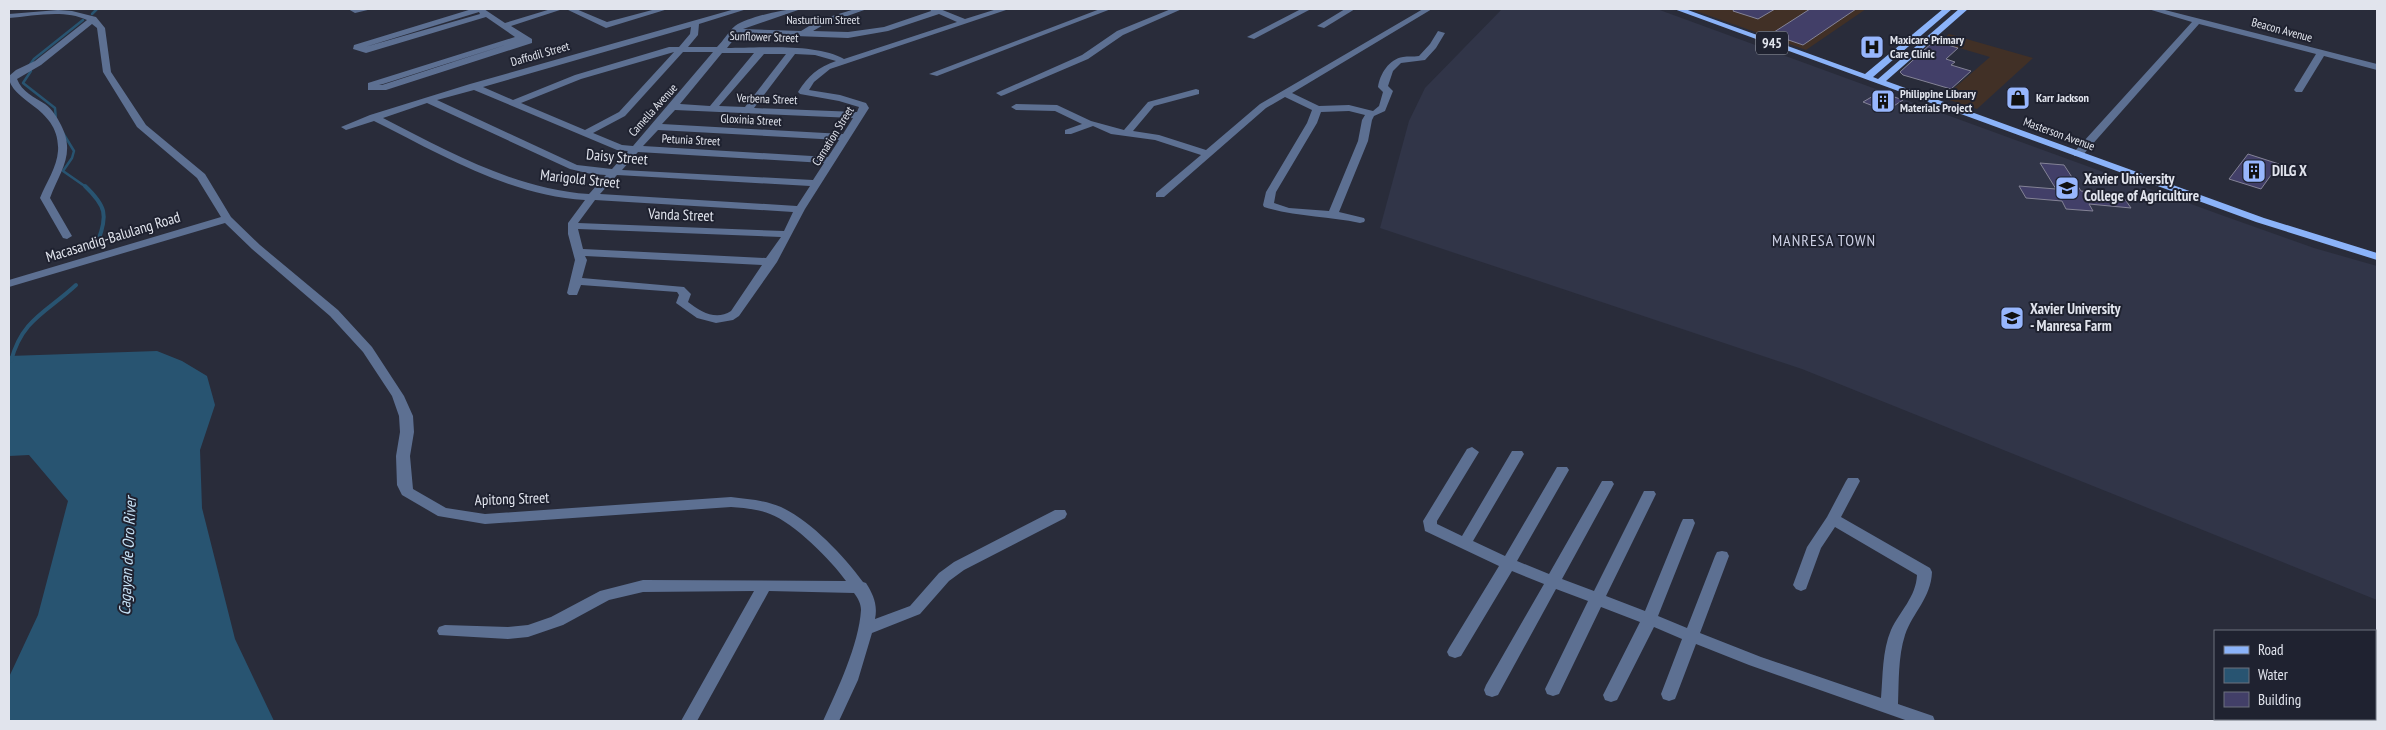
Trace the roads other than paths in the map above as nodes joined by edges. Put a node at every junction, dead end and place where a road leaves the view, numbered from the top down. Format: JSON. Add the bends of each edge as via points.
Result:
{"nodes":[{"id":1,"x":352,"y":9,"type":"edge"},
{"id":2,"x":368,"y":9,"type":"edge"},
{"id":3,"x":559,"y":9,"type":"edge"},
{"id":4,"x":570,"y":9,"type":"edge"},
{"id":5,"x":663,"y":9,"type":"edge"},
{"id":6,"x":742,"y":9,"type":"edge"},
{"id":7,"x":797,"y":9,"type":"edge"},
{"id":8,"x":863,"y":9,"type":"edge"},
{"id":9,"x":1107,"y":9,"type":"edge"},
{"id":10,"x":1178,"y":9,"type":"edge"},
{"id":11,"x":1307,"y":9,"type":"edge"},
{"id":12,"x":1351,"y":9,"type":"edge"},
{"id":13,"x":1428,"y":9,"type":"edge"},
{"id":14,"x":1678,"y":9,"type":"edge"},
{"id":15,"x":1948,"y":9,"type":"edge"},
{"id":16,"x":1964,"y":9,"type":"edge"},
{"id":17,"x":2152,"y":9,"type":"edge"},
{"id":18,"x":937,"y":10,"type":"edge"},
{"id":19,"x":997,"y":10,"type":"edge"},
{"id":20,"x":482,"y":11,"type":"edge"},
{"id":21,"x":9,"y":16,"type":"edge"},
{"id":22,"x":93,"y":19,"type":"junction"},
{"id":23,"x":2197,"y":21,"type":"junction"},
{"id":24,"x":965,"y":22,"type":"junction"},
{"id":25,"x":695,"y":23,"type":"junction"},
{"id":26,"x":506,"y":25,"type":"junction"},
{"id":27,"x":1321,"y":26,"type":"dead end"},
{"id":28,"x":734,"y":31,"type":"junction"},
{"id":29,"x":1441,"y":33,"type":"dead end"},
{"id":30,"x":802,"y":34,"type":"junction"},
{"id":31,"x":1252,"y":37,"type":"dead end"},
{"id":32,"x":529,"y":41,"type":"junction"},
{"id":33,"x":683,"y":48,"type":"junction"},
{"id":34,"x":721,"y":48,"type":"junction"},
{"id":35,"x":762,"y":50,"type":"junction"},
{"id":36,"x":793,"y":51,"type":"junction"},
{"id":37,"x":2321,"y":53,"type":"junction"},
{"id":38,"x":843,"y":62,"type":"junction"},
{"id":39,"x":2377,"y":67,"type":"edge"},
{"id":40,"x":934,"y":74,"type":"dead end"},
{"id":41,"x":1866,"y":77,"type":"junction"},
{"id":42,"x":1880,"y":82,"type":"junction"},
{"id":43,"x":473,"y":86,"type":"junction"},
{"id":44,"x":2299,"y":90,"type":"dead end"},
{"id":45,"x":1196,"y":92,"type":"dead end"},
{"id":46,"x":1001,"y":93,"type":"dead end"},
{"id":47,"x":1284,"y":93,"type":"junction"},
{"id":48,"x":428,"y":100,"type":"junction"},
{"id":49,"x":513,"y":103,"type":"junction"},
{"id":50,"x":673,"y":107,"type":"junction"},
{"id":51,"x":1016,"y":108,"type":"dead end"},
{"id":52,"x":712,"y":109,"type":"junction"},
{"id":53,"x":1317,"y":109,"type":"junction"},
{"id":54,"x":747,"y":111,"type":"junction"},
{"id":55,"x":860,"y":115,"type":"junction"},
{"id":56,"x":373,"y":117,"type":"junction"},
{"id":57,"x":1369,"y":117,"type":"junction"},
{"id":58,"x":1090,"y":124,"type":"junction"},
{"id":59,"x":346,"y":127,"type":"dead end"},
{"id":60,"x":655,"y":127,"type":"junction"},
{"id":61,"x":1068,"y":132,"type":"dead end"},
{"id":62,"x":1127,"y":132,"type":"junction"},
{"id":63,"x":585,"y":133,"type":"junction"},
{"id":64,"x":846,"y":137,"type":"junction"},
{"id":65,"x":634,"y":149,"type":"junction"},
{"id":66,"x":1208,"y":154,"type":"junction"},
{"id":67,"x":2078,"y":154,"type":"junction"},
{"id":68,"x":830,"y":160,"type":"junction"},
{"id":69,"x":613,"y":173,"type":"junction"},
{"id":70,"x":818,"y":183,"type":"junction"},
{"id":71,"x":1160,"y":195,"type":"dead end"},
{"id":72,"x":592,"y":197,"type":"junction"},
{"id":73,"x":800,"y":209,"type":"junction"},
{"id":74,"x":1333,"y":214,"type":"junction"},
{"id":75,"x":227,"y":219,"type":"junction"},
{"id":76,"x":1360,"y":220,"type":"dead end"},
{"id":77,"x":573,"y":226,"type":"junction"},
{"id":78,"x":788,"y":234,"type":"junction"},
{"id":79,"x":67,"y":236,"type":"dead end"},
{"id":80,"x":580,"y":252,"type":"junction"},
{"id":81,"x":2377,"y":257,"type":"edge"},
{"id":82,"x":771,"y":262,"type":"junction"},
{"id":83,"x":577,"y":281,"type":"junction"},
{"id":84,"x":9,"y":284,"type":"edge"},
{"id":85,"x":574,"y":293,"type":"dead end"},
{"id":86,"x":1472,"y":452,"type":"dead end"},
{"id":87,"x":1517,"y":454,"type":"dead end"},
{"id":88,"x":1562,"y":470,"type":"dead end"},
{"id":89,"x":1853,"y":481,"type":"dead end"},
{"id":90,"x":1607,"y":484,"type":"dead end"},
{"id":91,"x":1649,"y":494,"type":"dead end"},
{"id":92,"x":1060,"y":514,"type":"dead end"},
{"id":93,"x":1834,"y":519,"type":"junction"},
{"id":94,"x":1688,"y":523,"type":"dead end"},
{"id":95,"x":1464,"y":544,"type":"junction"},
{"id":96,"x":1722,"y":556,"type":"dead end"},
{"id":97,"x":1507,"y":563,"type":"junction"},
{"id":98,"x":1552,"y":580,"type":"junction"},
{"id":99,"x":765,"y":584,"type":"junction"},
{"id":100,"x":1801,"y":585,"type":"dead end"},
{"id":101,"x":861,"y":587,"type":"junction"},
{"id":102,"x":1598,"y":598,"type":"junction"},
{"id":103,"x":1650,"y":618,"type":"junction"},
{"id":104,"x":865,"y":630,"type":"junction"},
{"id":105,"x":445,"y":631,"type":"dead end"},
{"id":106,"x":1693,"y":636,"type":"junction"},
{"id":107,"x":1455,"y":652,"type":"dead end"},
{"id":108,"x":1554,"y":689,"type":"dead end"},
{"id":109,"x":1492,"y":690,"type":"dead end"},
{"id":110,"x":1669,"y":694,"type":"dead end"},
{"id":111,"x":1611,"y":695,"type":"dead end"},
{"id":112,"x":1889,"y":708,"type":"junction"},
{"id":113,"x":689,"y":721,"type":"edge"},
{"id":114,"x":831,"y":721,"type":"edge"},
{"id":115,"x":1927,"y":721,"type":"edge"}],
"edges":[{"from":1,"to":2,"type":"street"},
{"from":3,"to":26,"type":"street"},
{"from":4,"to":5,"type":"street","via":[[606,25]]},
{"from":6,"to":25,"type":"street","name":"Daffodil Street"},
{"from":7,"to":28,"type":"street","name":"Camella Avenue","via":[[748,23]]},
{"from":8,"to":30,"type":"street","via":[[822,22]]},
{"from":9,"to":40,"type":"street"},
{"from":10,"to":46,"type":"street","via":[[1120,33],[1085,57]]},
{"from":11,"to":31,"type":"street"},
{"from":12,"to":27,"type":"street"},
{"from":13,"to":47,"type":"street"},
{"from":14,"to":41,"type":"main road","name":"Masterson Avenue","number":"945"},
{"from":15,"to":41,"type":"main road"},
{"from":16,"to":42,"type":"main road"},
{"from":17,"to":23,"type":"street","name":"Beacon Avenue"},
{"from":18,"to":24,"type":"street"},
{"from":18,"to":30,"type":"street","name":"Nasturtium Street","via":[[869,32],[837,36]]},
{"from":19,"to":24,"type":"street","name":"Carnation Street"},
{"from":20,"to":20,"type":"street","via":[[357,49],[366,50]]},
{"from":20,"to":26,"type":"street"},
{"from":21,"to":22,"type":"street","via":[[67,13]]},
{"from":22,"to":75,"type":"street","name":"Apitong Street","via":[[102,28],[107,72],[134,116],[142,127],[201,176]]},
{"from":22,"to":79,"type":"street","via":[[14,75],[13,83],[46,110],[63,144],[63,152],[45,198]]},
{"from":23,"to":37,"type":"street","name":"Beacon Avenue"},
{"from":23,"to":67,"type":"street"},
{"from":24,"to":38,"type":"street","name":"Carnation Street"},
{"from":25,"to":33,"type":"street","via":[[696,31]]},
{"from":25,"to":43,"type":"street","name":"Daffodil Street"},
{"from":26,"to":32,"type":"street"},
{"from":28,"to":30,"type":"street","name":"Nasturtium Street"},
{"from":28,"to":34,"type":"street","name":"Camella Avenue"},
{"from":29,"to":57,"type":"street","via":[[1422,57],[1400,60],[1390,69],[1383,84],[1388,91],[1385,106]]},
{"from":32,"to":32,"type":"street","via":[[380,82],[371,88],[384,88]]},
{"from":33,"to":34,"type":"street","name":"Sunflower Street"},
{"from":33,"to":49,"type":"street","name":"Sunflower Street","via":[[585,74]]},
{"from":33,"to":63,"type":"street","via":[[622,114]]},
{"from":34,"to":35,"type":"street","name":"Sunflower Street"},
{"from":34,"to":50,"type":"street","name":"Camella Avenue"},
{"from":35,"to":36,"type":"street","name":"Sunflower Street"},
{"from":35,"to":52,"type":"street"},
{"from":36,"to":38,"type":"street","name":"Sunflower Street","via":[[824,53]]},
{"from":36,"to":54,"type":"street"},
{"from":37,"to":39,"type":"street","name":"Beacon Avenue"},
{"from":37,"to":44,"type":"street"},
{"from":38,"to":55,"type":"street","name":"Carnation Street","via":[[820,70],[802,91],[861,104],[864,108]]},
{"from":41,"to":42,"type":"main road","name":"Masterson Avenue","number":"945"},
{"from":42,"to":67,"type":"main road","name":"Masterson Avenue","number":"945"},
{"from":43,"to":48,"type":"street","name":"Daffodil Street"},
{"from":43,"to":49,"type":"street","name":"Petunia Street"},
{"from":45,"to":62,"type":"street","via":[[1151,104]]},
{"from":47,"to":53,"type":"street"},
{"from":47,"to":66,"type":"street"},
{"from":48,"to":56,"type":"street","name":"Daffodil Street"},
{"from":48,"to":69,"type":"street","name":"Daisy Street","via":[[574,167]]},
{"from":49,"to":63,"type":"street","name":"Petunia Street"},
{"from":50,"to":52,"type":"street","name":"Verbena Street"},
{"from":50,"to":60,"type":"street","name":"Camella Avenue"},
{"from":51,"to":58,"type":"street","via":[[1057,108]]},
{"from":52,"to":54,"type":"street","name":"Verbena Street"},
{"from":53,"to":57,"type":"street","via":[[1349,108]]},
{"from":53,"to":74,"type":"street","via":[[1267,203],[1288,211]]},
{"from":54,"to":55,"type":"street","name":"Verbena Street"},
{"from":55,"to":64,"type":"street","name":"Carnation Street"},
{"from":56,"to":59,"type":"street","name":"Daffodil Street"},
{"from":56,"to":72,"type":"street","name":"Marigold Street","via":[[523,186]]},
{"from":57,"to":74,"type":"street"},
{"from":58,"to":61,"type":"street"},
{"from":58,"to":62,"type":"street"},
{"from":60,"to":64,"type":"street","name":"Gloxinia Street"},
{"from":60,"to":65,"type":"street","name":"Camella Avenue"},
{"from":62,"to":66,"type":"street"},
{"from":63,"to":65,"type":"street","name":"Petunia Street","via":[[615,146]]},
{"from":64,"to":68,"type":"street","name":"Carnation Street"},
{"from":65,"to":68,"type":"street","name":"Petunia Street"},
{"from":65,"to":69,"type":"street","name":"Camella Avenue"},
{"from":66,"to":71,"type":"street"},
{"from":67,"to":81,"type":"main road","name":"Masterson Avenue","number":"945","via":[[2292,232]]},
{"from":68,"to":70,"type":"street","name":"Carnation Street"},
{"from":69,"to":70,"type":"street","name":"Daisy Street"},
{"from":69,"to":72,"type":"street","name":"Camella Avenue"},
{"from":70,"to":73,"type":"street","name":"Carnation Street"},
{"from":72,"to":73,"type":"street","name":"Marigold Street"},
{"from":72,"to":77,"type":"street","name":"Camella Avenue"},
{"from":73,"to":78,"type":"street","name":"Carnation Street"},
{"from":74,"to":76,"type":"street"},
{"from":75,"to":84,"type":"street","name":"Macasandig-Balulang Road"},
{"from":75,"to":101,"type":"street","name":"Apitong Street","via":[[334,313],[368,350],[398,396],[406,416],[404,485],[407,492],[423,503],[443,512],[485,519],[706,504],[752,504],[775,510],[792,520],[838,559]]},
{"from":77,"to":78,"type":"street","name":"Vanda Street"},
{"from":77,"to":80,"type":"street"},
{"from":78,"to":82,"type":"street","name":"Carnation Street"},
{"from":80,"to":82,"type":"street"},
{"from":80,"to":83,"type":"street"},
{"from":82,"to":83,"type":"street","name":"Carnation Street","via":[[730,318],[712,318],[694,312],[682,303],[685,294],[680,289]]},
{"from":83,"to":85,"type":"street"},
{"from":86,"to":95,"type":"street","via":[[1430,521],[1430,527]]},
{"from":87,"to":95,"type":"street"},
{"from":88,"to":97,"type":"street"},
{"from":89,"to":93,"type":"street"},
{"from":90,"to":98,"type":"street"},
{"from":91,"to":102,"type":"street"},
{"from":92,"to":104,"type":"street","via":[[959,566],[944,577],[915,610]]},
{"from":93,"to":100,"type":"street","via":[[1814,547]]},
{"from":93,"to":112,"type":"street","via":[[1925,572],[1924,589],[1900,628]]},
{"from":94,"to":103,"type":"street"},
{"from":95,"to":97,"type":"street"},
{"from":96,"to":106,"type":"street"},
{"from":97,"to":98,"type":"street"},
{"from":97,"to":107,"type":"street"},
{"from":98,"to":102,"type":"street"},
{"from":98,"to":109,"type":"street"},
{"from":99,"to":101,"type":"street"},
{"from":99,"to":105,"type":"street","via":[[631,587],[605,595],[557,621],[528,631]]},
{"from":99,"to":113,"type":"street"},
{"from":101,"to":104,"type":"street","name":"Apitong Street","via":[[868,609]]},
{"from":102,"to":103,"type":"street"},
{"from":102,"to":108,"type":"street"},
{"from":103,"to":106,"type":"street"},
{"from":103,"to":111,"type":"street"},
{"from":104,"to":114,"type":"street","name":"Apitong Street","via":[[850,680]]},
{"from":106,"to":110,"type":"street"},
{"from":106,"to":112,"type":"street"},
{"from":112,"to":115,"type":"street"}]}
